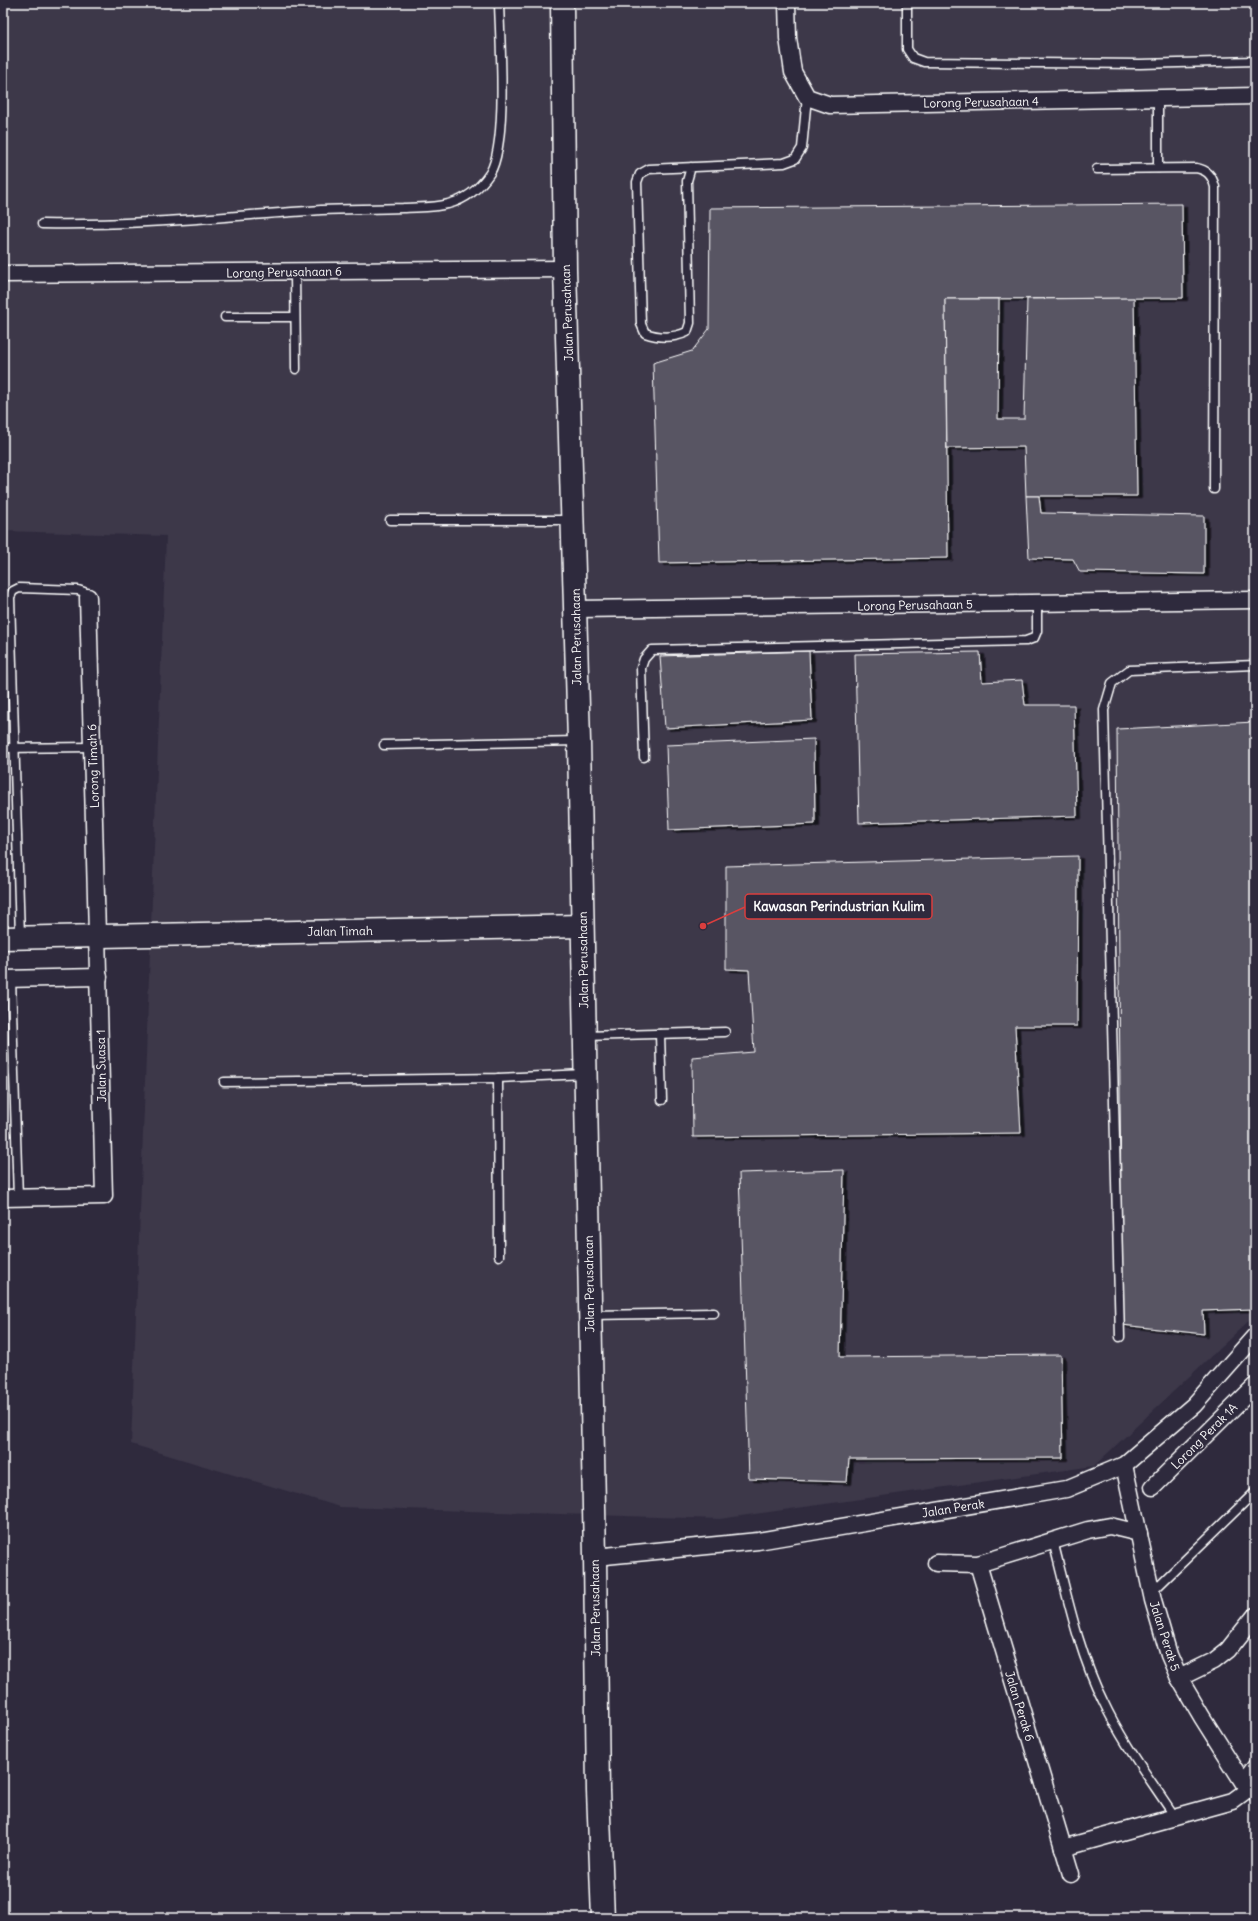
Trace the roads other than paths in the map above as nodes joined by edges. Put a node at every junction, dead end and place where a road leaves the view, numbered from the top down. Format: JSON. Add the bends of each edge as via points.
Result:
{"nodes":[{"id":1,"x":499,"y":3,"type":"edge"},
{"id":2,"x":562,"y":3,"type":"edge"},
{"id":3,"x":787,"y":3,"type":"edge"},
{"id":4,"x":906,"y":3,"type":"edge"},
{"id":5,"x":1255,"y":61,"type":"edge"},
{"id":6,"x":1255,"y":96,"type":"edge"},
{"id":7,"x":807,"y":97,"type":"junction"},
{"id":8,"x":1158,"y":98,"type":"junction"},
{"id":9,"x":691,"y":167,"type":"junction"},
{"id":10,"x":1158,"y":168,"type":"junction"},
{"id":11,"x":1097,"y":169,"type":"dead end"},
{"id":12,"x":42,"y":224,"type":"dead end"},
{"id":13,"x":565,"y":269,"type":"junction"},
{"id":14,"x":295,"y":272,"type":"junction"},
{"id":15,"x":3,"y":274,"type":"edge"},
{"id":16,"x":225,"y":317,"type":"dead end"},
{"id":17,"x":295,"y":317,"type":"junction"},
{"id":18,"x":296,"y":369,"type":"dead end"},
{"id":19,"x":1214,"y":489,"type":"dead end"},
{"id":20,"x":390,"y":520,"type":"dead end"},
{"id":21,"x":573,"y":520,"type":"junction"},
{"id":22,"x":88,"y":596,"type":"joint"},
{"id":23,"x":1255,"y":600,"type":"edge"},
{"id":24,"x":1036,"y":603,"type":"junction"},
{"id":25,"x":576,"y":610,"type":"junction"},
{"id":26,"x":1255,"y":665,"type":"edge"},
{"id":27,"x":579,"y":741,"type":"junction"},
{"id":28,"x":384,"y":745,"type":"dead end"},
{"id":29,"x":14,"y":747,"type":"junction"},
{"id":30,"x":92,"y":747,"type":"junction"},
{"id":31,"x":3,"y":748,"type":"edge"},
{"id":32,"x":644,"y":757,"type":"dead end"},
{"id":33,"x":582,"y":926,"type":"junction"},
{"id":34,"x":98,"y":935,"type":"junction"},
{"id":35,"x":12,"y":937,"type":"edge"},
{"id":36,"x":99,"y":977,"type":"junction"},
{"id":37,"x":7,"y":979,"type":"edge"},
{"id":38,"x":725,"y":1032,"type":"dead end"},
{"id":39,"x":660,"y":1034,"type":"junction"},
{"id":40,"x":584,"y":1036,"type":"junction"},
{"id":41,"x":585,"y":1074,"type":"junction"},
{"id":42,"x":498,"y":1078,"type":"junction"},
{"id":43,"x":224,"y":1082,"type":"dead end"},
{"id":44,"x":662,"y":1100,"type":"dead end"},
{"id":45,"x":10,"y":1198,"type":"edge"},
{"id":46,"x":499,"y":1256,"type":"dead end"},
{"id":47,"x":714,"y":1313,"type":"dead end"},
{"id":48,"x":590,"y":1315,"type":"junction"},
{"id":49,"x":1255,"y":1336,"type":"edge"},
{"id":50,"x":1120,"y":1337,"type":"dead end"},
{"id":51,"x":1255,"y":1386,"type":"edge"},
{"id":52,"x":1124,"y":1465,"type":"junction"},
{"id":53,"x":1153,"y":1487,"type":"dead end"},
{"id":54,"x":1255,"y":1492,"type":"edge"},
{"id":55,"x":1139,"y":1532,"type":"junction"},
{"id":56,"x":1053,"y":1542,"type":"junction"},
{"id":57,"x":595,"y":1557,"type":"junction"},
{"id":58,"x":936,"y":1563,"type":"dead end"},
{"id":59,"x":978,"y":1564,"type":"junction"},
{"id":60,"x":1152,"y":1592,"type":"junction"},
{"id":61,"x":1255,"y":1616,"type":"edge"},
{"id":62,"x":1179,"y":1678,"type":"junction"},
{"id":63,"x":1255,"y":1762,"type":"edge"},
{"id":64,"x":1248,"y":1789,"type":"edge"},
{"id":65,"x":1175,"y":1817,"type":"junction"},
{"id":66,"x":1063,"y":1848,"type":"junction"},
{"id":67,"x":1071,"y":1874,"type":"dead end"},
{"id":68,"x":603,"y":1918,"type":"edge"}],
"edges":[{"from":1,"to":12,"type":"lane","via":[[499,144],[490,172],[473,193],[448,204],[418,207],[322,210],[145,223]]},
{"from":2,"to":13,"type":"main road","name":"Jalan Perusahaan"},
{"from":3,"to":7,"type":"street","via":[[788,38],[793,72]]},
{"from":4,"to":5,"type":"lane","via":[[907,49],[913,58],[924,62],[1140,64]]},
{"from":6,"to":8,"type":"street","name":"Lorong Perusahaan 4"},
{"from":7,"to":8,"type":"street","name":"Lorong Perusahaan 4","via":[[830,105]]},
{"from":7,"to":9,"type":"lane","via":[[802,148],[795,158],[784,163]]},
{"from":8,"to":10,"type":"lane"},
{"from":9,"to":9,"type":"lane","via":[[687,181],[690,323],[687,332],[679,336],[654,336],[645,333],[641,324],[637,182],[640,174],[649,169]]},
{"from":10,"to":11,"type":"lane"},
{"from":10,"to":19,"type":"lane","via":[[1203,169],[1213,179],[1215,187]]},
{"from":13,"to":14,"type":"street","name":"Lorong Perusahaan 6"},
{"from":13,"to":21,"type":"main road","name":"Jalan Perusahaan"},
{"from":14,"to":15,"type":"street","name":"Lorong Perusahaan 6"},
{"from":14,"to":17,"type":"lane"},
{"from":16,"to":17,"type":"lane"},
{"from":17,"to":18,"type":"lane"},
{"from":20,"to":21,"type":"lane"},
{"from":21,"to":25,"type":"main road","name":"Jalan Perusahaan"},
{"from":22,"to":29,"type":"lane","via":[[78,590],[19,588],[12,591],[10,597]]},
{"from":22,"to":30,"type":"street","name":"Lorong Timah 6"},
{"from":23,"to":24,"type":"street","name":"Lorong Perusahaan 5"},
{"from":24,"to":25,"type":"street","name":"Lorong Perusahaan 5"},
{"from":24,"to":32,"type":"lane","via":[[1037,630],[1034,638],[1026,641],[652,650],[644,659],[641,668]]},
{"from":25,"to":27,"type":"main road","name":"Jalan Perusahaan"},
{"from":26,"to":50,"type":"lane","via":[[1129,670],[1112,683],[1104,710]]},
{"from":27,"to":28,"type":"lane"},
{"from":27,"to":33,"type":"main road","name":"Jalan Perusahaan"},
{"from":29,"to":30,"type":"lane"},
{"from":29,"to":31,"type":"lane"},
{"from":29,"to":35,"type":"lane"},
{"from":30,"to":34,"type":"street","name":"Lorong Timah 6"},
{"from":33,"to":34,"type":"main road","name":"Jalan Timah"},
{"from":33,"to":40,"type":"main road","name":"Jalan Perusahaan"},
{"from":34,"to":35,"type":"main road","name":"Jalan Timah"},
{"from":34,"to":36,"type":"street","name":"Jalan Suasa 1"},
{"from":36,"to":37,"type":"street"},
{"from":36,"to":45,"type":"street","name":"Jalan Suasa 1","via":[[104,1196]]},
{"from":37,"to":45,"type":"lane"},
{"from":38,"to":39,"type":"lane"},
{"from":39,"to":40,"type":"lane"},
{"from":39,"to":44,"type":"lane"},
{"from":40,"to":41,"type":"main road","name":"Jalan Perusahaan"},
{"from":41,"to":42,"type":"lane"},
{"from":41,"to":48,"type":"main road","name":"Jalan Perusahaan"},
{"from":42,"to":43,"type":"lane"},
{"from":42,"to":46,"type":"lane"},
{"from":47,"to":48,"type":"lane"},
{"from":48,"to":57,"type":"main road","name":"Jalan Perusahaan"},
{"from":49,"to":52,"type":"street","name":"Jalan Perak","via":[[1194,1405]]},
{"from":51,"to":53,"type":"street","name":"Lorong Perak 1A"},
{"from":52,"to":55,"type":"street","name":"Jalan Perak 5"},
{"from":52,"to":57,"type":"street","name":"Jalan Perak","via":[[1066,1489],[758,1540]]},
{"from":54,"to":60,"type":"lane"},
{"from":55,"to":56,"type":"street","via":[[1110,1526],[1088,1530]]},
{"from":55,"to":60,"type":"street","name":"Jalan Perak 5"},
{"from":56,"to":59,"type":"street"},
{"from":56,"to":65,"type":"lane","via":[[1081,1648],[1103,1701],[1136,1758]]},
{"from":57,"to":68,"type":"main road","name":"Jalan Perusahaan","via":[[598,1791]]},
{"from":58,"to":59,"type":"street"},
{"from":59,"to":66,"type":"street","name":"Jalan Perak 6"},
{"from":60,"to":62,"type":"street","name":"Jalan Perak 5","via":[[1169,1655]]},
{"from":61,"to":62,"type":"street","via":[[1228,1650],[1214,1661]]},
{"from":62,"to":64,"type":"street","name":"Jalan Perak 5"},
{"from":63,"to":64,"type":"lane"},
{"from":64,"to":65,"type":"street","via":[[1233,1801]]},
{"from":65,"to":66,"type":"street"},
{"from":66,"to":67,"type":"street","name":"Jalan Perak 6"}]}
